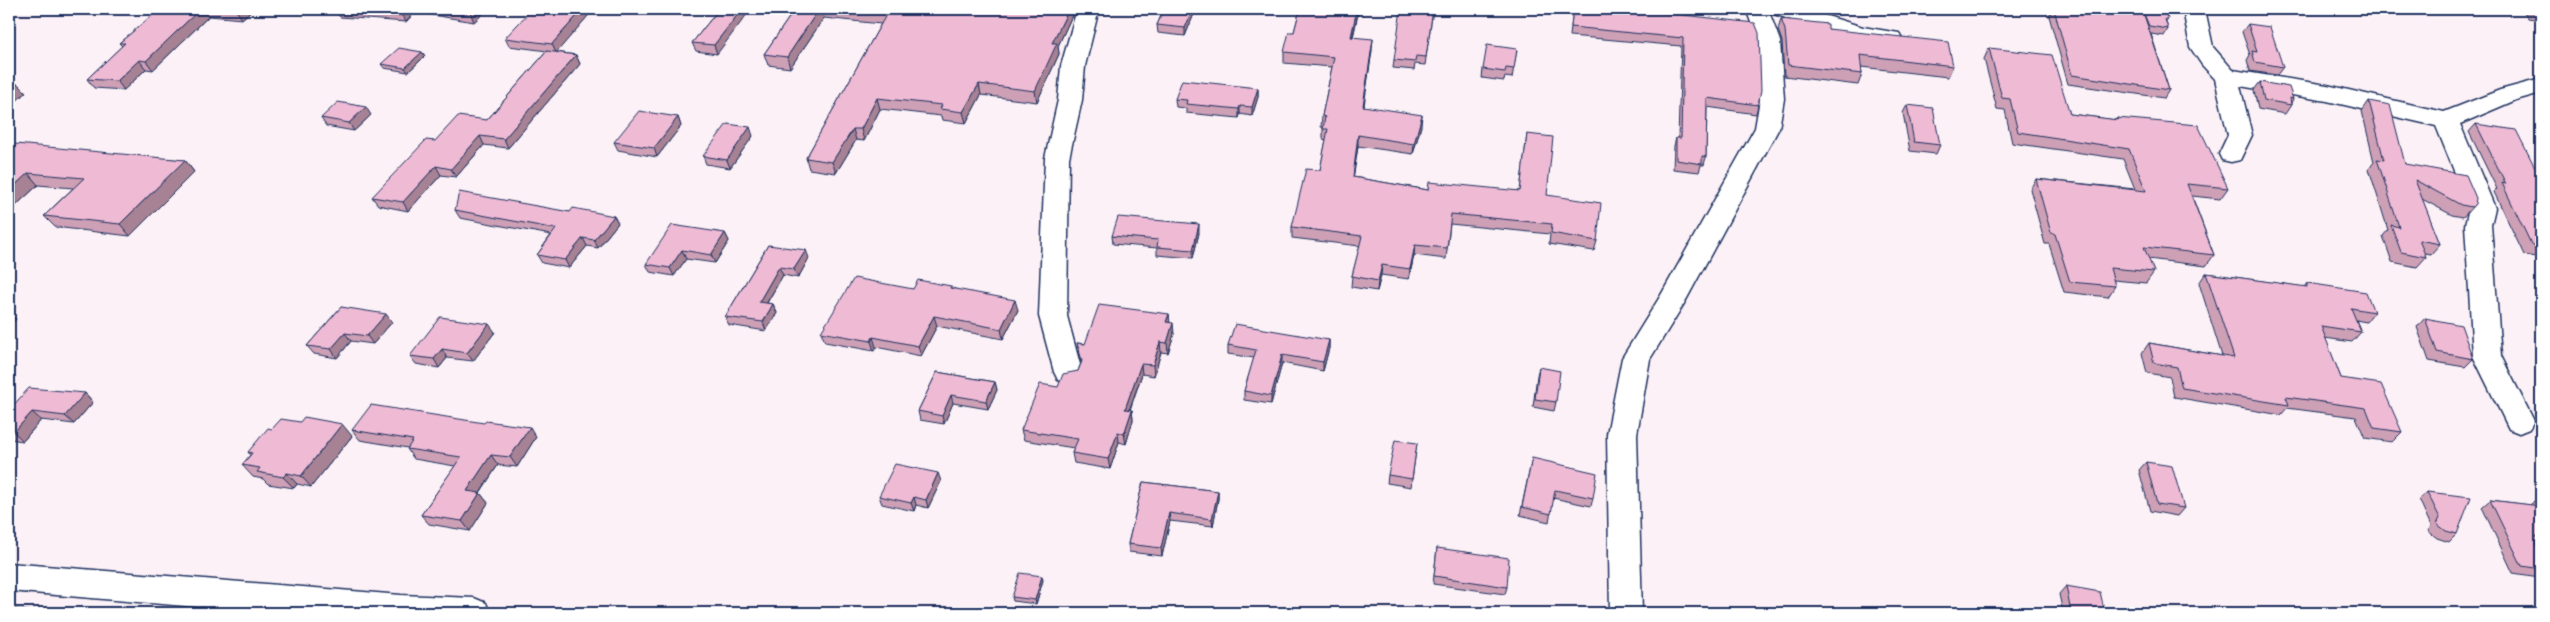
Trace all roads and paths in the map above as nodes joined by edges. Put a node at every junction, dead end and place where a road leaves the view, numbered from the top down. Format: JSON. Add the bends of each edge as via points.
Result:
{"nodes":[{"id":1,"x":1088,"y":9,"type":"edge"},
{"id":2,"x":1757,"y":9,"type":"edge"},
{"id":3,"x":1782,"y":9,"type":"edge"},
{"id":4,"x":2194,"y":9,"type":"edge"},
{"id":5,"x":1897,"y":39,"type":"edge"},
{"id":6,"x":2226,"y":76,"type":"junction"},
{"id":7,"x":2541,"y":86,"type":"edge"},
{"id":8,"x":2446,"y":120,"type":"junction"},
{"id":9,"x":2231,"y":154,"type":"dead end"},
{"id":10,"x":1068,"y":372,"type":"edge"},
{"id":11,"x":2519,"y":421,"type":"dead end"},
{"id":12,"x":9,"y":577,"type":"edge"},
{"id":13,"x":474,"y":613,"type":"edge"},
{"id":14,"x":1626,"y":613,"type":"edge"}],
"edges":[{"from":1,"to":10,"type":"street","via":[[1073,66],[1070,100],[1056,158],[1053,316]]},
{"from":2,"to":14,"type":"street","via":[[1769,41],[1772,99],[1767,128],[1671,302],[1636,358],[1622,434]]},
{"from":3,"to":5,"type":"street","via":[[1860,34]]},
{"from":4,"to":6,"type":"street","via":[[2200,46],[2208,60]]},
{"from":6,"to":8,"type":"street","via":[[2327,93]]},
{"from":6,"to":9,"type":"street","via":[[2240,135]]},
{"from":7,"to":8,"type":"street","via":[[2508,95]]},
{"from":8,"to":11,"type":"street","via":[[2482,208],[2478,225],[2487,356]]},
{"from":12,"to":13,"type":"street","via":[[401,610]]}]}
